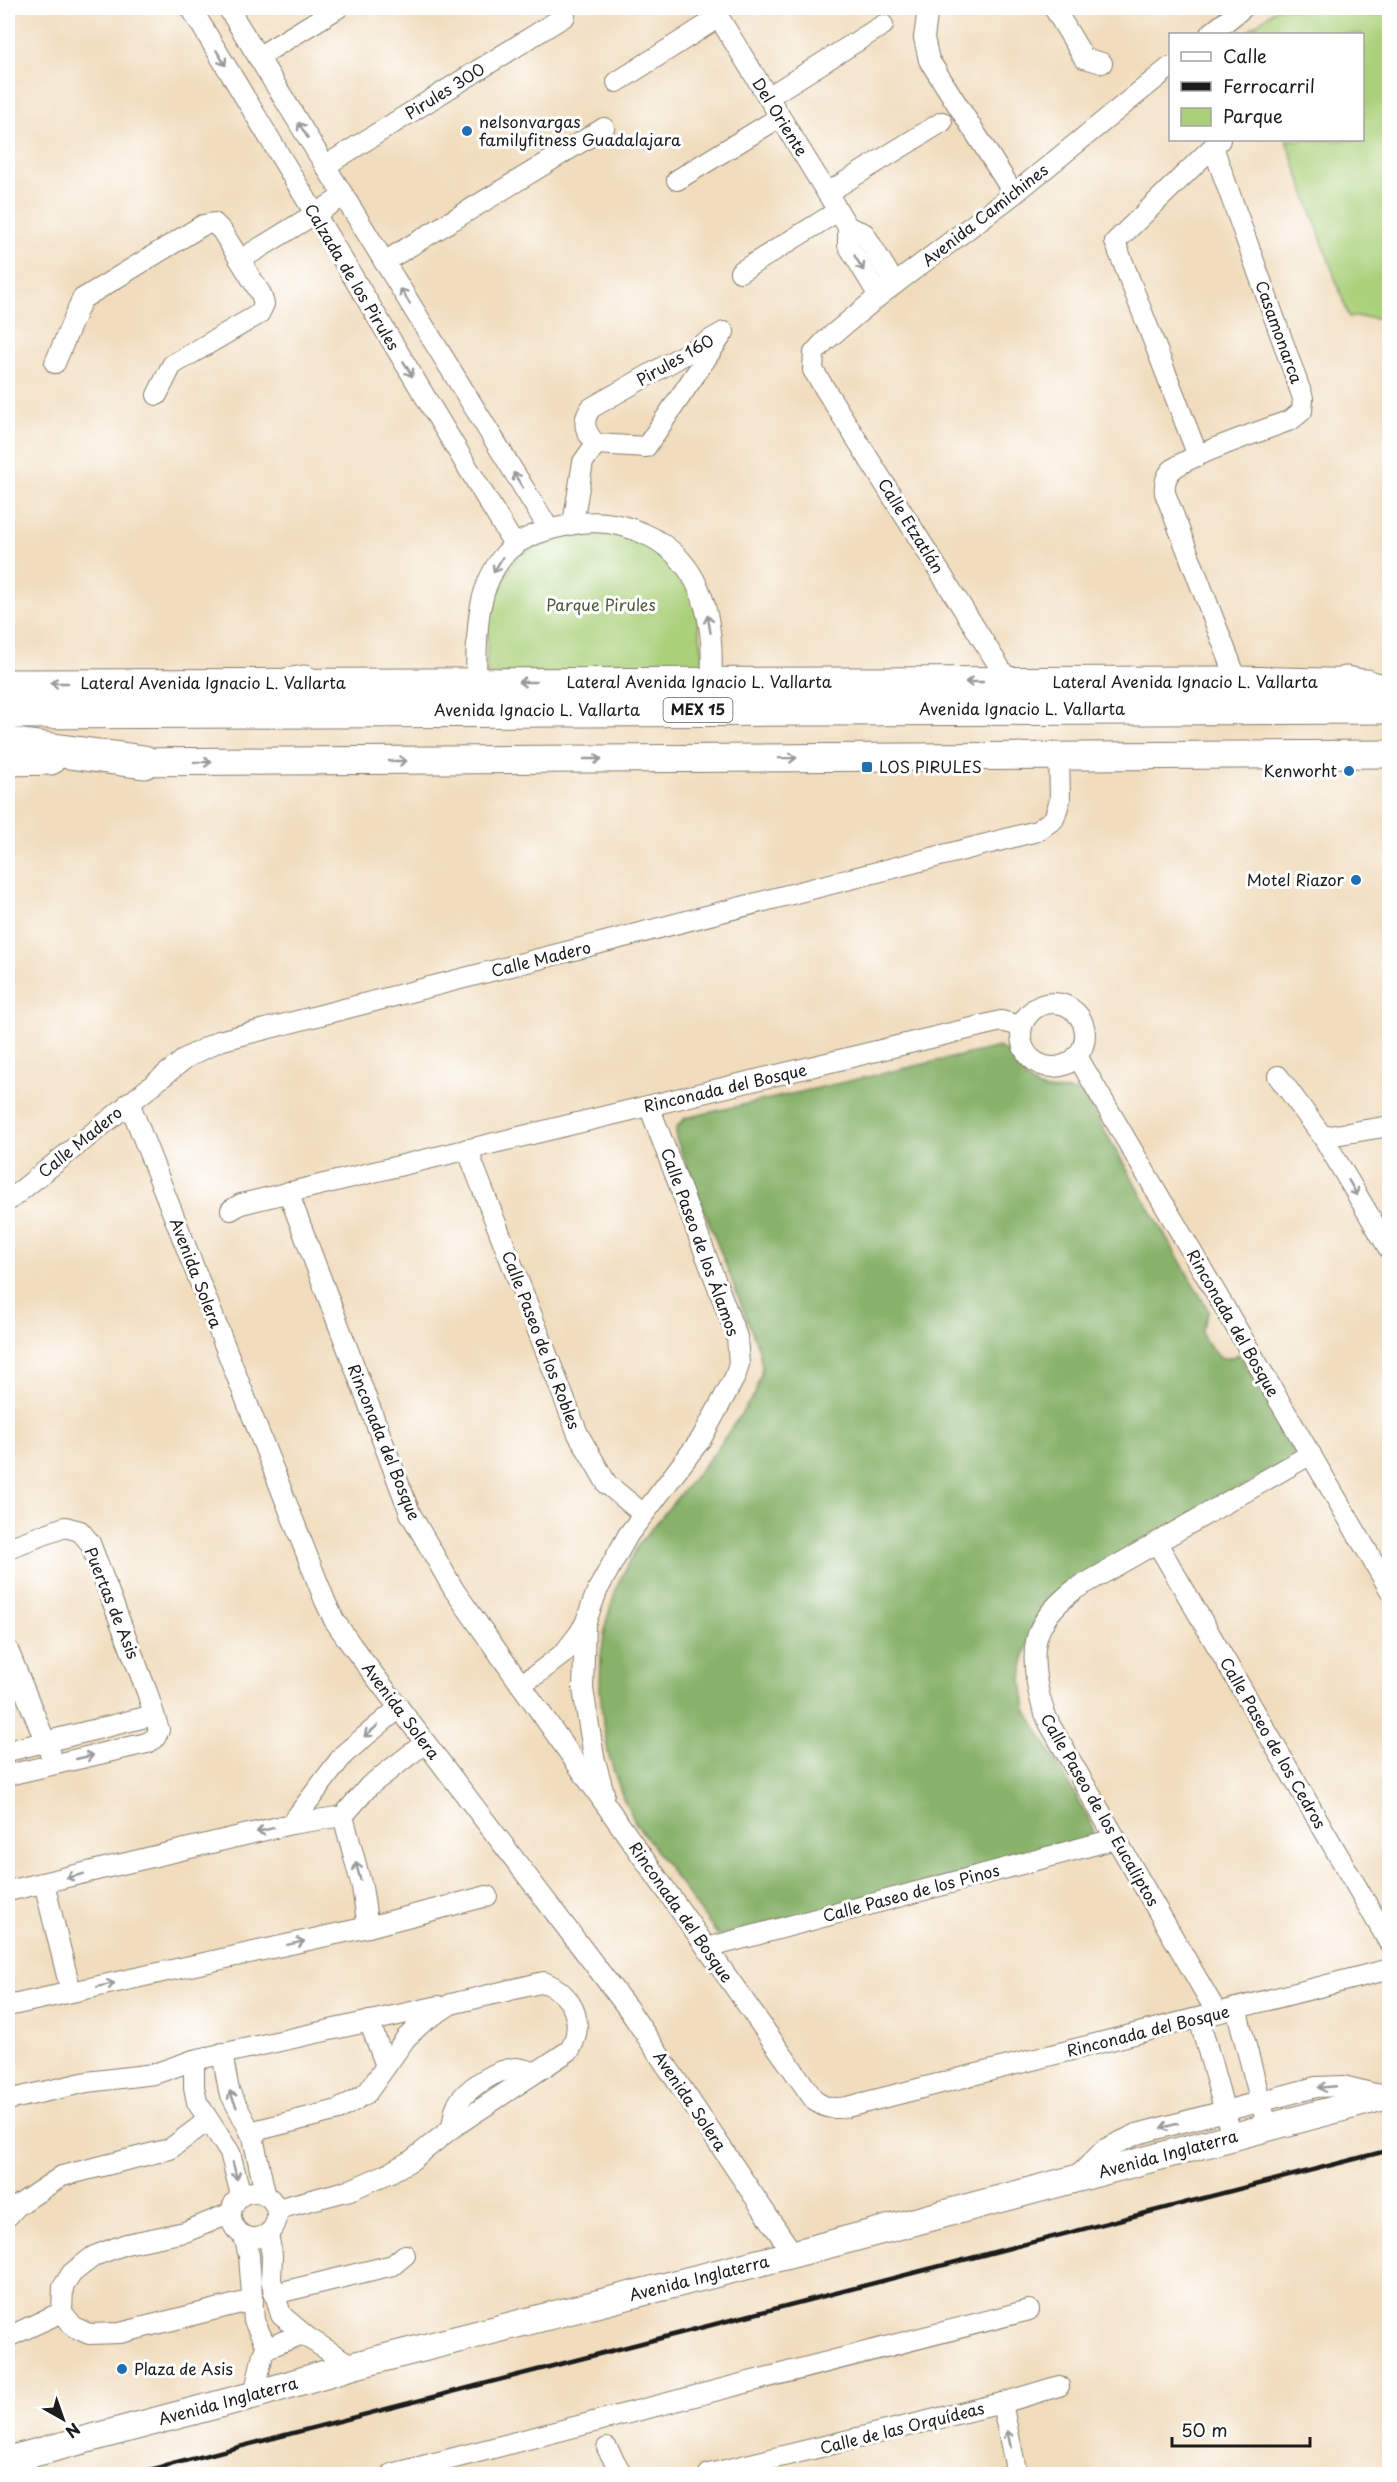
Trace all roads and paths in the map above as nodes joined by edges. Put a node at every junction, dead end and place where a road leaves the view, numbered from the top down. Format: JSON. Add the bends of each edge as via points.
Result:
{"nodes":[{"id":1,"x":191,"y":8,"type":"edge"},
{"id":2,"x":228,"y":8,"type":"edge"},
{"id":3,"x":338,"y":8,"type":"edge"},
{"id":4,"x":928,"y":8,"type":"edge"},
{"id":5,"x":1054,"y":8,"type":"edge"},
{"id":6,"x":1243,"y":8,"type":"edge"},
{"id":7,"x":716,"y":12,"type":"edge"},
{"id":8,"x":565,"y":16,"type":"dead end"},
{"id":9,"x":884,"y":25,"type":"dead end"},
{"id":10,"x":1211,"y":33,"type":"edge"},
{"id":11,"x":258,"y":57,"type":"junction"},
{"id":12,"x":1102,"y":63,"type":"dead end"},
{"id":13,"x":1169,"y":68,"type":"edge"},
{"id":14,"x":617,"y":82,"type":"dead end"},
{"id":15,"x":768,"y":97,"type":"junction"},
{"id":16,"x":780,"y":117,"type":"junction"},
{"id":17,"x":942,"y":122,"type":"dead end"},
{"id":18,"x":604,"y":128,"type":"dead end"},
{"id":19,"x":1216,"y":143,"type":"edge"},
{"id":20,"x":325,"y":166,"type":"junction"},
{"id":21,"x":677,"y":180,"type":"dead end"},
{"id":22,"x":827,"y":193,"type":"junction"},
{"id":23,"x":1014,"y":194,"type":"junction"},
{"id":24,"x":344,"y":196,"type":"junction"},
{"id":25,"x":315,"y":214,"type":"junction"},
{"id":26,"x":843,"y":219,"type":"junction"},
{"id":27,"x":240,"y":260,"type":"junction"},
{"id":28,"x":384,"y":262,"type":"junction"},
{"id":29,"x":740,"y":272,"type":"dead end"},
{"id":30,"x":896,"y":284,"type":"junction"},
{"id":31,"x":879,"y":296,"type":"junction"},
{"id":32,"x":55,"y":363,"type":"dead end"},
{"id":33,"x":813,"y":370,"type":"joint"},
{"id":34,"x":157,"y":395,"type":"dead end"},
{"id":35,"x":596,"y":444,"type":"junction"},
{"id":36,"x":1198,"y":456,"type":"junction"},
{"id":37,"x":573,"y":524,"type":"junction"},
{"id":38,"x":549,"y":529,"type":"junction"},
{"id":39,"x":515,"y":546,"type":"junction"},
{"id":40,"x":1237,"y":680,"type":"junction"},
{"id":41,"x":1009,"y":681,"type":"junction"},
{"id":42,"x":304,"y":682,"type":"junction"},
{"id":43,"x":476,"y":682,"type":"junction"},
{"id":44,"x":711,"y":682,"type":"junction"},
{"id":45,"x":1389,"y":682,"type":"edge"},
{"id":46,"x":8,"y":683,"type":"edge"},
{"id":47,"x":1346,"y":683,"type":"junction"},
{"id":48,"x":1389,"y":692,"type":"edge"},
{"id":49,"x":1389,"y":707,"type":"edge"},
{"id":50,"x":8,"y":712,"type":"edge"},
{"id":51,"x":117,"y":712,"type":"junction"},
{"id":52,"x":1389,"y":727,"type":"edge"},
{"id":53,"x":8,"y":731,"type":"edge"},
{"id":54,"x":8,"y":744,"type":"edge"},
{"id":55,"x":1389,"y":754,"type":"edge"},
{"id":56,"x":1059,"y":755,"type":"junction"},
{"id":57,"x":8,"y":762,"type":"edge"},
{"id":58,"x":144,"y":762,"type":"junction"},
{"id":59,"x":1021,"y":1026,"type":"junction"},
{"id":60,"x":1077,"y":1056,"type":"junction"},
{"id":61,"x":1278,"y":1076,"type":"dead end"},
{"id":62,"x":129,"y":1102,"type":"junction"},
{"id":63,"x":649,"y":1106,"type":"junction"},
{"id":64,"x":1389,"y":1125,"type":"edge"},
{"id":65,"x":1323,"y":1137,"type":"junction"},
{"id":66,"x":467,"y":1149,"type":"junction"},
{"id":67,"x":288,"y":1192,"type":"junction"},
{"id":68,"x":8,"y":1201,"type":"edge"},
{"id":69,"x":231,"y":1210,"type":"dead end"},
{"id":70,"x":1389,"y":1251,"type":"edge"},
{"id":71,"x":1311,"y":1454,"type":"junction"},
{"id":72,"x":642,"y":1513,"type":"junction"},
{"id":73,"x":1157,"y":1542,"type":"junction"},
{"id":74,"x":8,"y":1548,"type":"edge"},
{"id":75,"x":1389,"y":1590,"type":"edge"},
{"id":76,"x":585,"y":1624,"type":"junction"},
{"id":77,"x":8,"y":1650,"type":"edge"},
{"id":78,"x":520,"y":1684,"type":"junction"},
{"id":79,"x":399,"y":1708,"type":"junction"},
{"id":80,"x":154,"y":1715,"type":"junction"},
{"id":81,"x":46,"y":1743,"type":"junction"},
{"id":82,"x":425,"y":1743,"type":"junction"},
{"id":83,"x":8,"y":1751,"type":"edge"},
{"id":84,"x":54,"y":1764,"type":"junction"},
{"id":85,"x":8,"y":1775,"type":"edge"},
{"id":86,"x":612,"y":1814,"type":"junction"},
{"id":87,"x":343,"y":1816,"type":"junction"},
{"id":88,"x":291,"y":1824,"type":"junction"},
{"id":89,"x":1116,"y":1839,"type":"junction"},
{"id":90,"x":44,"y":1883,"type":"junction"},
{"id":91,"x":8,"y":1891,"type":"edge"},
{"id":92,"x":487,"y":1896,"type":"dead end"},
{"id":93,"x":368,"y":1927,"type":"junction"},
{"id":94,"x":1389,"y":1944,"type":"edge"},
{"id":95,"x":706,"y":1948,"type":"junction"},
{"id":96,"x":1389,"y":1969,"type":"edge"},
{"id":97,"x":71,"y":1992,"type":"junction"},
{"id":98,"x":451,"y":2004,"type":"junction"},
{"id":99,"x":8,"y":2006,"type":"edge"},
{"id":100,"x":1236,"y":2008,"type":"junction"},
{"id":101,"x":1208,"y":2015,"type":"junction"},
{"id":102,"x":369,"y":2021,"type":"junction"},
{"id":103,"x":222,"y":2054,"type":"junction"},
{"id":104,"x":194,"y":2060,"type":"junction"},
{"id":105,"x":386,"y":2066,"type":"junction"},
{"id":106,"x":1387,"y":2095,"type":"edge"},
{"id":107,"x":10,"y":2101,"type":"edge"},
{"id":108,"x":1261,"y":2102,"type":"junction"},
{"id":109,"x":207,"y":2121,"type":"junction"},
{"id":110,"x":1229,"y":2124,"type":"junction"},
{"id":111,"x":1268,"y":2128,"type":"junction"},
{"id":112,"x":250,"y":2132,"type":"junction"},
{"id":113,"x":265,"y":2193,"type":"junction"},
{"id":114,"x":241,"y":2195,"type":"junction"},
{"id":115,"x":277,"y":2209,"type":"junction"},
{"id":116,"x":231,"y":2213,"type":"junction"},
{"id":117,"x":8,"y":2216,"type":"edge"},
{"id":118,"x":268,"y":2234,"type":"junction"},
{"id":119,"x":244,"y":2236,"type":"junction"},
{"id":120,"x":793,"y":2253,"type":"junction"},
{"id":121,"x":405,"y":2255,"type":"dead end"},
{"id":122,"x":274,"y":2294,"type":"junction"},
{"id":123,"x":253,"y":2300,"type":"junction"},
{"id":124,"x":1029,"y":2310,"type":"dead end"},
{"id":125,"x":62,"y":2312,"type":"junction"},
{"id":126,"x":303,"y":2334,"type":"junction"},
{"id":127,"x":8,"y":2337,"type":"edge"},
{"id":128,"x":267,"y":2348,"type":"junction"},
{"id":129,"x":352,"y":2366,"type":"junction"},
{"id":130,"x":1059,"y":2386,"type":"dead end"},
{"id":131,"x":254,"y":2395,"type":"junction"},
{"id":132,"x":1002,"y":2403,"type":"junction"},
{"id":133,"x":607,"y":2448,"type":"dead end"},
{"id":134,"x":8,"y":2460,"type":"edge"},
{"id":135,"x":392,"y":2475,"type":"edge"},
{"id":136,"x":622,"y":2475,"type":"edge"},
{"id":137,"x":709,"y":2475,"type":"edge"},
{"id":138,"x":1017,"y":2475,"type":"edge"}],
"edges":[{"from":1,"to":25,"type":"street","name":"Calzada de los Pirules","one_way":true},
{"from":2,"to":11,"type":"street"},
{"from":3,"to":11,"type":"street"},
{"from":4,"to":23,"type":"street","via":[[924,38],[929,60]]},
{"from":5,"to":12,"type":"street","via":[[1084,58]]},
{"from":6,"to":10,"type":"street"},
{"from":7,"to":14,"type":"street"},
{"from":7,"to":15,"type":"street","name":"Del Oriente"},
{"from":8,"to":20,"type":"street","name":"Pirules 300"},
{"from":9,"to":15,"type":"street"},
{"from":20,"to":11,"type":"street","one_way":true},
{"from":13,"to":23,"type":"street","name":"Avenida Camichines"},
{"from":15,"to":16,"type":"street","name":"Del Oriente"},
{"from":16,"to":21,"type":"street"},
{"from":16,"to":22,"type":"street","name":"Del Oriente"},
{"from":17,"to":22,"type":"street"},
{"from":18,"to":28,"type":"street"},
{"from":19,"to":36,"type":"street","name":"Casamonarca","via":[[1115,242]]},
{"from":19,"to":36,"type":"street","name":"Casamonarca","via":[[1303,398],[1302,411],[1291,420]]},
{"from":20,"to":24,"type":"street"},
{"from":22,"to":26,"type":"street","name":"Del Oriente"},
{"from":23,"to":30,"type":"street","name":"Avenida Camichines"},
{"from":24,"to":25,"type":"street"},
{"from":24,"to":28,"type":"street"},
{"from":25,"to":27,"type":"street"},
{"from":25,"to":39,"type":"street","name":"Calzada de los Pirules","one_way":true},
{"from":26,"to":29,"type":"street"},
{"from":26,"to":30,"type":"street","via":[[864,233]]},
{"from":26,"to":31,"type":"street","one_way":true,"via":[[848,245]]},
{"from":27,"to":32,"type":"street","via":[[214,223],[203,225],[82,299]]},
{"from":27,"to":34,"type":"street","via":[[261,294],[264,304],[259,314],[172,365]]},
{"from":38,"to":28,"type":"street","one_way":true},
{"from":30,"to":31,"type":"street","name":"Avenida Camichines"},
{"from":31,"to":33,"type":"street","name":"Avenida Camichines","via":[[814,353]]},
{"from":33,"to":41,"type":"street","name":"Calle Etzatlán"},
{"from":35,"to":35,"type":"street","name":"Pirules 160","via":[[646,447],[724,332],[591,408],[584,420]]},
{"from":35,"to":37,"type":"street","via":[[583,462]]},
{"from":36,"to":40,"type":"street","name":"Casamonarca","via":[[1170,472],[1165,493]]},
{"from":37,"to":38,"type":"street"},
{"from":44,"to":37,"type":"street","one_way":true,"via":[[713,650],[708,620],[701,592],[684,561],[662,542],[632,528],[594,521]]},
{"from":38,"to":39,"type":"street"},
{"from":39,"to":43,"type":"street","one_way":true,"via":[[504,555],[485,590],[475,642]]},
{"from":40,"to":41,"type":"street","name":"Lateral Avenida Ignacio L. Vallarta"},
{"from":40,"to":47,"type":"street","name":"Lateral Avenida Ignacio L. Vallarta"},
{"from":41,"to":44,"type":"street","name":"Lateral Avenida Ignacio L. Vallarta","one_way":true},
{"from":42,"to":43,"type":"street","name":"Lateral Avenida Ignacio L. Vallarta"},
{"from":42,"to":46,"type":"street","name":"Lateral Avenida Ignacio L. Vallarta","one_way":true},
{"from":42,"to":51,"type":"highway"},
{"from":44,"to":43,"type":"street","name":"Lateral Avenida Ignacio L. Vallarta","one_way":true},
{"from":45,"to":47,"type":"street","name":"Lateral Avenida Ignacio L. Vallarta"},
{"from":47,"to":48,"type":"highway"},
{"from":49,"to":51,"type":"highway","name":"Avenida Ignacio L. Vallarta","number":"MEX 15"},
{"from":50,"to":51,"type":"highway","name":"Avenida Ignacio L. Vallarta","number":"MEX 15"},
{"from":52,"to":53,"type":"highway","name":"Avenida Ignacio L. Vallarta","number":"MEX 15"},
{"from":54,"to":58,"type":"highway"},
{"from":55,"to":56,"type":"street"},
{"from":58,"to":56,"type":"street","one_way":true},
{"from":56,"to":62,"type":"street","name":"Calle Madero","via":[[1060,800],[1054,819],[1037,831],[219,1041],[186,1058]]},
{"from":57,"to":58,"type":"street"},
{"from":59,"to":60,"type":"street","via":[[1024,1050],[1043,1066],[1067,1064]]},
{"from":59,"to":60,"type":"street","via":[[1032,1010],[1050,1002],[1069,1006],[1082,1020],[1085,1039]]},
{"from":59,"to":63,"type":"street","name":"Rinconada del Bosque","via":[[1001,1022]]},
{"from":60,"to":71,"type":"street","name":"Rinconada del Bosque"},
{"from":61,"to":65,"type":"street"},
{"from":62,"to":68,"type":"street","name":"Calle Madero"},
{"from":62,"to":79,"type":"street","name":"Avenida Solera","via":[[325,1601],[334,1620]]},
{"from":63,"to":66,"type":"street","name":"Rinconada del Bosque"},
{"from":63,"to":72,"type":"street","name":"Calle Paseo de los Álamos","via":[[737,1337],[739,1364],[702,1439]]},
{"from":64,"to":65,"type":"street"},
{"from":65,"to":70,"type":"street","one_way":true},
{"from":66,"to":67,"type":"street","name":"Rinconada del Bosque"},
{"from":66,"to":72,"type":"street","name":"Calle Paseo de los Robles","via":[[578,1434],[607,1484]]},
{"from":67,"to":69,"type":"street","name":"Rinconada del Bosque"},
{"from":67,"to":78,"type":"street","name":"Rinconada del Bosque","via":[[410,1514],[454,1590]]},
{"from":71,"to":73,"type":"street","name":"Calle Paseo de los Eucaliptos"},
{"from":71,"to":75,"type":"street","name":"Rinconada del Bosque"},
{"from":72,"to":76,"type":"street","name":"Calle Paseo de los Álamos","via":[[597,1590]]},
{"from":73,"to":89,"type":"street","name":"Calle Paseo de los Eucaliptos","via":[[1061,1600],[1040,1629],[1035,1644],[1041,1706]]},
{"from":73,"to":94,"type":"street","name":"Calle Paseo de los Cedros"},
{"from":74,"to":80,"type":"street","name":"Puertas de Asis","via":[[65,1527],[80,1531],[90,1543]]},
{"from":76,"to":78,"type":"street","name":"Calle Paseo de los Álamos","via":[[564,1653]]},
{"from":76,"to":86,"type":"street","name":"Calle Paseo de los Álamos","via":[[583,1689],[594,1757]]},
{"from":77,"to":81,"type":"street"},
{"from":78,"to":86,"type":"street","name":"Rinconada del Bosque"},
{"from":79,"to":82,"type":"street","name":"Avenida Solera"},
{"from":79,"to":88,"type":"street","one_way":true,"via":[[344,1754]]},
{"from":80,"to":81,"type":"street"},
{"from":84,"to":80,"type":"street","name":"Puertas de Asis","one_way":true,"via":[[147,1743],[159,1730]]},
{"from":81,"to":83,"type":"street"},
{"from":81,"to":84,"type":"street"},
{"from":82,"to":87,"type":"street","via":[[369,1786]]},
{"from":82,"to":120,"type":"street","name":"Avenida Solera","via":[[629,2010]]},
{"from":84,"to":85,"type":"street","name":"Puertas de Asis"},
{"from":86,"to":95,"type":"street","name":"Rinconada del Bosque"},
{"from":87,"to":88,"type":"street"},
{"from":93,"to":87,"type":"street","one_way":true},
{"from":88,"to":90,"type":"street","one_way":true},
{"from":89,"to":95,"type":"street","name":"Calle Paseo de los Pinos"},
{"from":89,"to":101,"type":"street","name":"Calle Paseo de los Eucaliptos"},
{"from":90,"to":91,"type":"street"},
{"from":90,"to":97,"type":"street"},
{"from":92,"to":93,"type":"street"},
{"from":97,"to":93,"type":"street","one_way":true},
{"from":95,"to":101,"type":"street","name":"Rinconada del Bosque","via":[[815,2101],[833,2109]]},
{"from":96,"to":100,"type":"street","name":"Rinconada del Bosque"},
{"from":97,"to":99,"type":"street"},
{"from":98,"to":102,"type":"street"},
{"from":98,"to":105,"type":"street","via":[[406,2038]]},
{"from":98,"to":115,"type":"street","via":[[544,1982],[558,1988],[573,2007],[578,2021],[576,2039],[570,2050],[535,2072],[517,2068],[479,2084],[456,2106],[452,2128],[412,2160],[350,2190]]},
{"from":100,"to":101,"type":"street","name":"Rinconada del Bosque"},
{"from":100,"to":108,"type":"street"},
{"from":101,"to":110,"type":"street","name":"Calle Paseo de los Eucaliptos"},
{"from":102,"to":103,"type":"street"},
{"from":102,"to":105,"type":"street"},
{"from":103,"to":104,"type":"street"},
{"from":112,"to":103,"type":"street","one_way":true,"via":[[229,2091]]},
{"from":104,"to":107,"type":"street","via":[[154,2073],[87,2082]]},
{"from":104,"to":109,"type":"street","via":[[196,2097]]},
{"from":105,"to":112,"type":"street","via":[[367,2093],[338,2110]]},
{"from":106,"to":108,"type":"street","one_way":true,"via":[[1329,2086]]},
{"from":106,"to":111,"type":"street","name":"Avenida Inglaterra"},
{"from":108,"to":110,"type":"street"},
{"from":108,"to":111,"type":"street"},
{"from":109,"to":114,"type":"street","one_way":true,"via":[[230,2153]]},
{"from":109,"to":117,"type":"street","via":[[170,2149],[62,2176]]},
{"from":110,"to":111,"type":"street","name":"Avenida Inglaterra"},
{"from":110,"to":120,"type":"street","name":"Avenida Inglaterra","via":[[1076,2178]]},
{"from":112,"to":113,"type":"street"},
{"from":113,"to":114,"type":"street"},
{"from":113,"to":115,"type":"street"},
{"from":114,"to":116,"type":"street"},
{"from":115,"to":118,"type":"street","via":[[274,2227]]},
{"from":116,"to":119,"type":"street","via":[[236,2230]]},
{"from":116,"to":125,"type":"street","via":[[185,2232],[126,2244],[94,2256],[72,2273],[63,2287]]},
{"from":118,"to":119,"type":"street"},
{"from":118,"to":122,"type":"street"},
{"from":119,"to":123,"type":"street"},
{"from":120,"to":129,"type":"street","name":"Avenida Inglaterra"},
{"from":121,"to":122,"type":"street","via":[[393,2265]]},
{"from":122,"to":126,"type":"street","via":[[281,2315]]},
{"from":123,"to":125,"type":"street","via":[[120,2332],[89,2334],[74,2327]]},
{"from":123,"to":128,"type":"street","via":[[254,2321]]},
{"from":124,"to":135,"type":"street"},
{"from":125,"to":127,"type":"street"},
{"from":126,"to":128,"type":"street"},
{"from":126,"to":129,"type":"street"},
{"from":128,"to":131,"type":"street"},
{"from":129,"to":131,"type":"street","name":"Avenida Inglaterra"},
{"from":130,"to":132,"type":"street","name":"Calle de las Orquídeas"},
{"from":131,"to":134,"type":"street","name":"Avenida Inglaterra"},
{"from":132,"to":137,"type":"street","name":"Calle de las Orquídeas"},
{"from":138,"to":132,"type":"street","one_way":true},
{"from":133,"to":136,"type":"street"}]}
